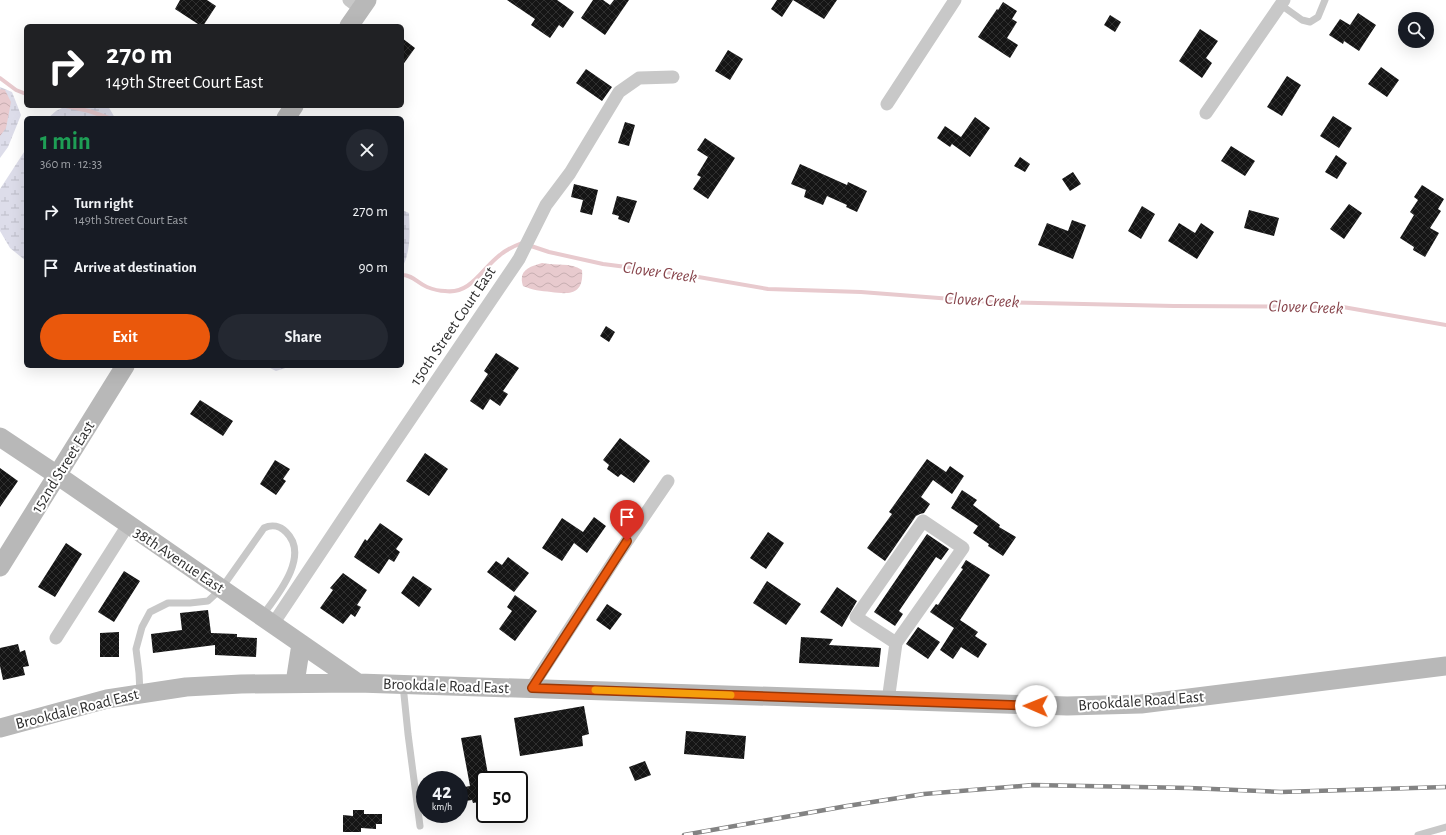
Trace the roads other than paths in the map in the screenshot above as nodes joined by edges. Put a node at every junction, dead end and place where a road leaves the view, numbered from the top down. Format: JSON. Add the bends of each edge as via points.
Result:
{"nodes":[{"id":1,"x":955,"y":0,"type":"edge"},
{"id":2,"x":1326,"y":0,"type":"edge"},
{"id":3,"x":1282,"y":2,"type":"edge"},
{"id":4,"x":359,"y":3,"type":"edge"},
{"id":5,"x":350,"y":24,"type":"edge"},
{"id":6,"x":673,"y":77,"type":"dead end"},
{"id":7,"x":887,"y":104,"type":"dead end"},
{"id":8,"x":1206,"y":113,"type":"dead end"},
{"id":9,"x":124,"y":368,"type":"edge"},
{"id":10,"x":0,"y":437,"type":"edge"},
{"id":11,"x":57,"y":475,"type":"junction"},
{"id":12,"x":668,"y":481,"type":"dead end"},
{"id":13,"x":128,"y":525,"type":"junction"},
{"id":14,"x":0,"y":567,"type":"edge"},
{"id":15,"x":221,"y":589,"type":"junction"},
{"id":16,"x":268,"y":620,"type":"junction"},
{"id":17,"x":56,"y":638,"type":"dead end"},
{"id":18,"x":896,"y":643,"type":"junction"},
{"id":19,"x":301,"y":644,"type":"junction"},
{"id":20,"x":1446,"y":666,"type":"edge"},
{"id":21,"x":358,"y":683,"type":"junction"},
{"id":22,"x":295,"y":684,"type":"junction"},
{"id":23,"x":403,"y":685,"type":"junction"},
{"id":24,"x":532,"y":688,"type":"junction"},
{"id":25,"x":140,"y":693,"type":"junction"},
{"id":26,"x":888,"y":701,"type":"junction"},
{"id":27,"x":0,"y":728,"type":"edge"},
{"id":28,"x":420,"y":826,"type":"dead end"},
{"id":29,"x":1446,"y":826,"type":"edge"},
{"id":30,"x":1418,"y":835,"type":"edge"}],
"edges":[{"from":1,"to":7,"type":"street"},
{"from":2,"to":3,"type":"lane","via":[[1318,17],[1310,22],[1302,20]]},
{"from":3,"to":8,"type":"street"},
{"from":4,"to":5,"type":"main road"},
{"from":6,"to":16,"type":"street","name":"150th Street Court East","via":[[639,78],[619,92],[570,173],[546,205],[519,259],[363,488]]},
{"from":9,"to":11,"type":"main road","name":"152nd Street East"},
{"from":10,"to":11,"type":"main road","name":"38th Avenue East"},
{"from":11,"to":13,"type":"main road","name":"38th Avenue East"},
{"from":11,"to":14,"type":"main road","name":"152nd Street East"},
{"from":12,"to":24,"type":"street"},
{"from":13,"to":15,"type":"main road","name":"38th Avenue East"},
{"from":13,"to":17,"type":"street"},
{"from":15,"to":16,"type":"main road","name":"38th Avenue East"},
{"from":15,"to":16,"type":"lane","via":[[264,528],[281,528],[291,539],[295,553],[294,562]]},
{"from":15,"to":25,"type":"lane","via":[[208,601],[168,602],[150,612],[142,627],[136,649]]},
{"from":16,"to":19,"type":"main road","name":"38th Avenue East"},
{"from":18,"to":18,"type":"street","via":[[963,548],[923,521],[856,617]]},
{"from":18,"to":26,"type":"street"},
{"from":19,"to":21,"type":"main road","name":"38th Avenue East"},
{"from":19,"to":22,"type":"main road"},
{"from":20,"to":26,"type":"main road","name":"Brookdale Road East","via":[[1135,704],[1059,706]]},
{"from":21,"to":22,"type":"main road","name":"Brookdale Road East"},
{"from":21,"to":23,"type":"main road","name":"Brookdale Road East"},
{"from":22,"to":25,"type":"main road","name":"Brookdale Road East","via":[[186,687]]},
{"from":23,"to":24,"type":"main road","name":"Brookdale Road East"},
{"from":23,"to":28,"type":"lane"},
{"from":24,"to":26,"type":"main road","name":"Brookdale Road East"},
{"from":25,"to":27,"type":"main road","name":"Brookdale Road East","via":[[107,699]]},
{"from":29,"to":30,"type":"lane"}]}
